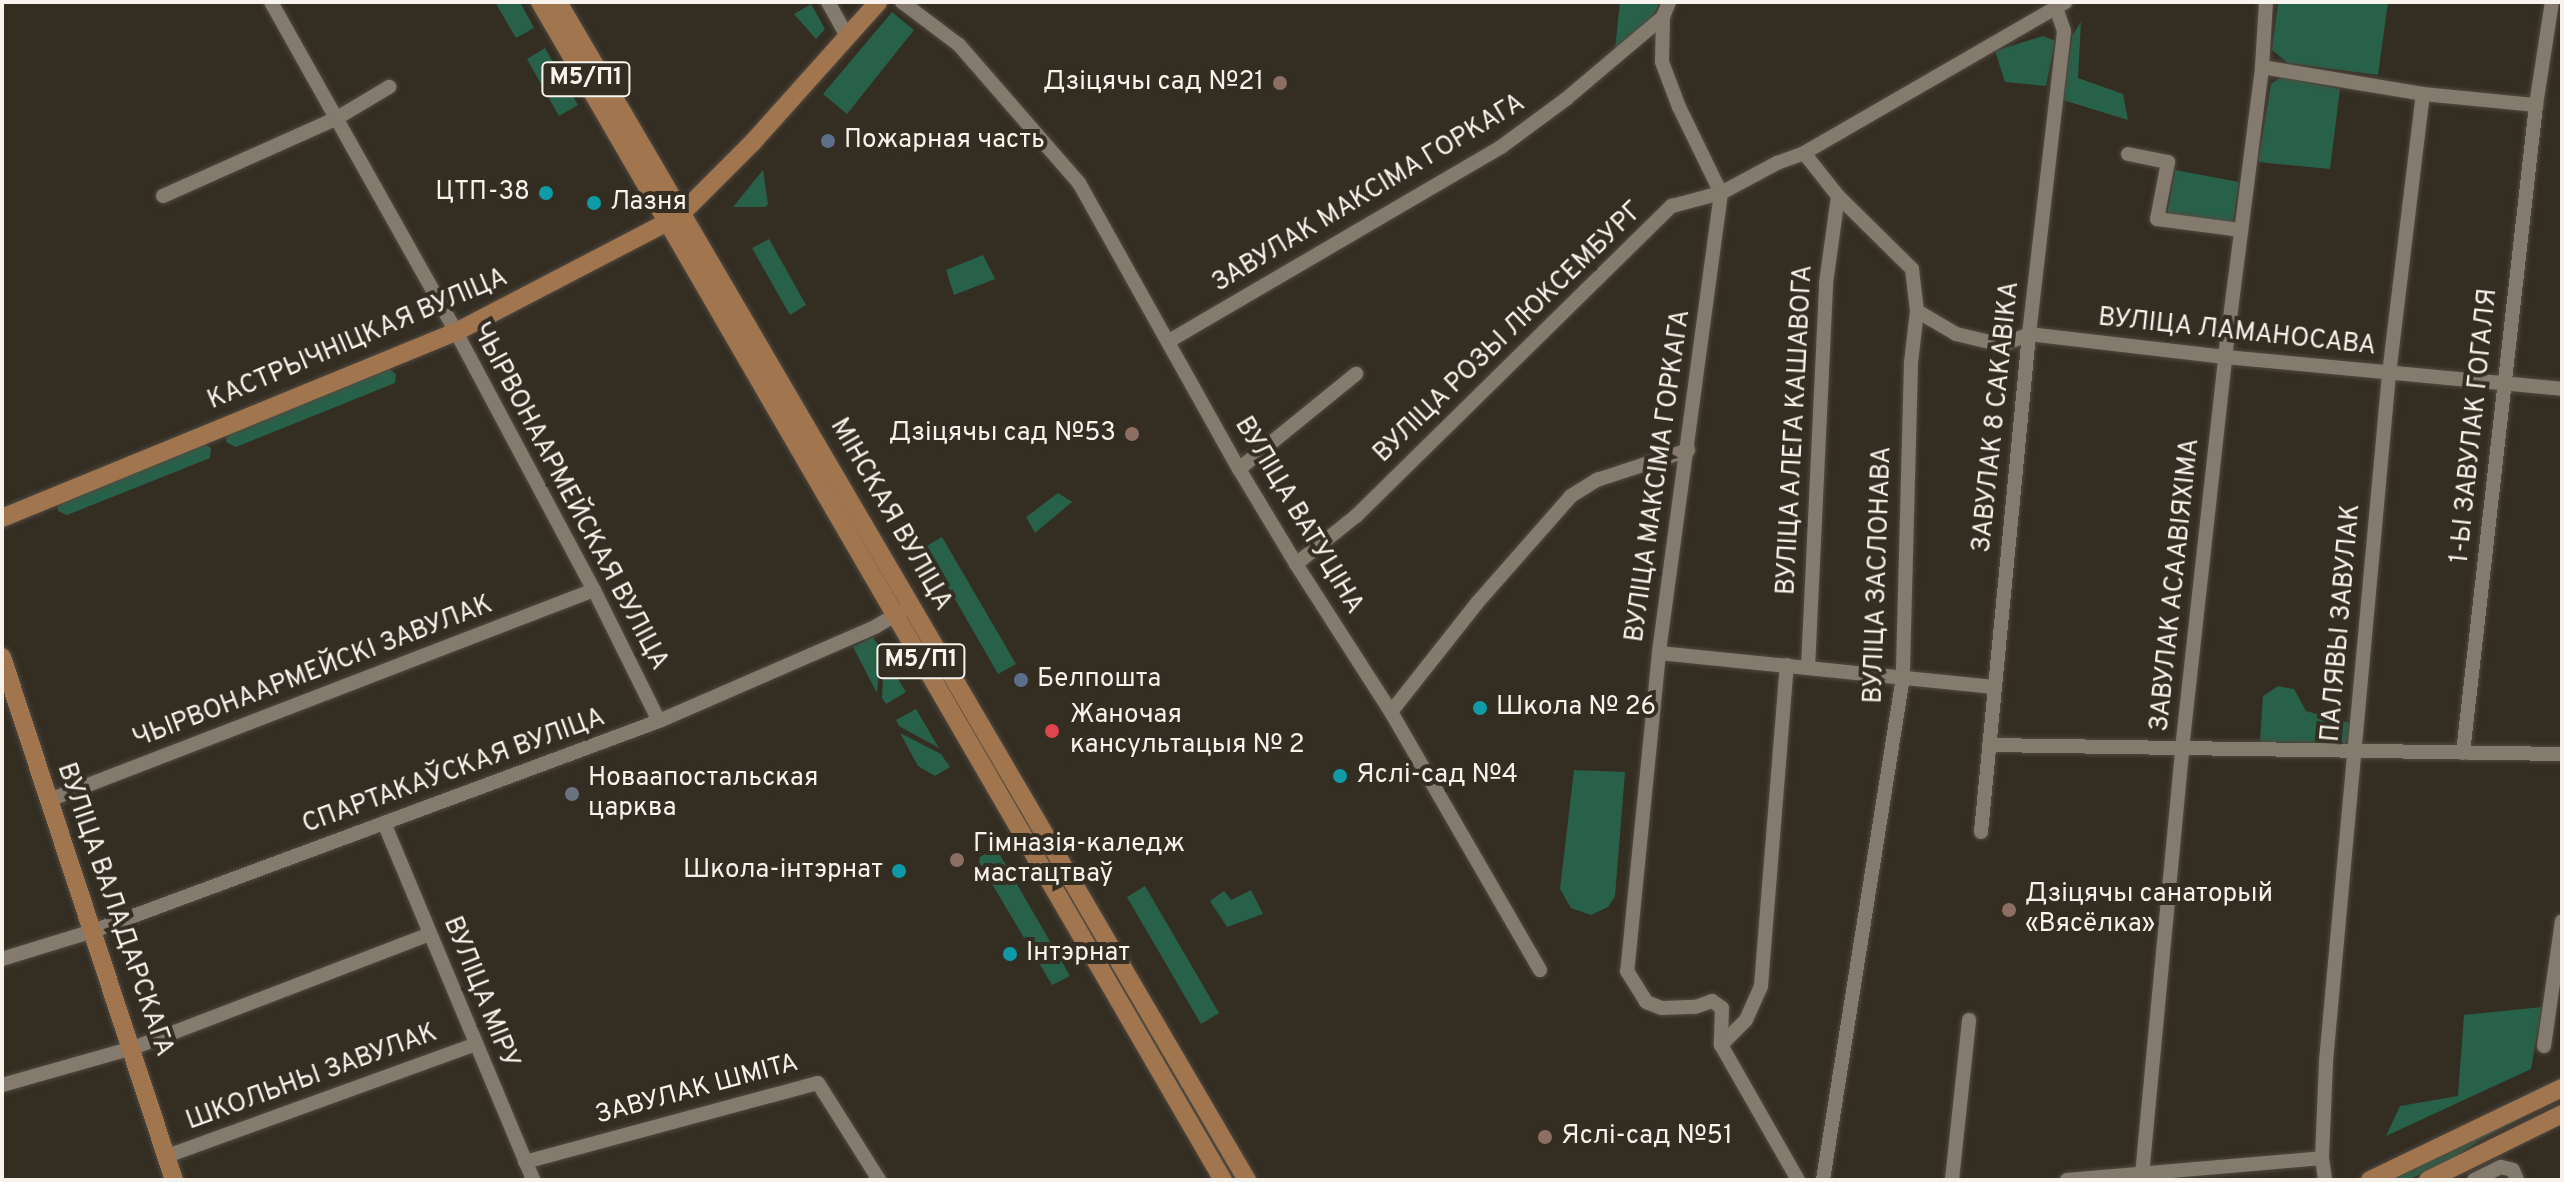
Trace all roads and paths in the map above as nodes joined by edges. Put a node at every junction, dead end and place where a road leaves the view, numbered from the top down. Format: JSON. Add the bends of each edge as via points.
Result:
{"nodes":[{"id":1,"x":271,"y":2,"type":"edge"},
{"id":2,"x":540,"y":2,"type":"edge"},
{"id":3,"x":558,"y":2,"type":"edge"},
{"id":4,"x":828,"y":2,"type":"edge"},
{"id":5,"x":878,"y":2,"type":"edge"},
{"id":6,"x":902,"y":2,"type":"edge"},
{"id":7,"x":1669,"y":2,"type":"edge"},
{"id":8,"x":2266,"y":2,"type":"edge"},
{"id":9,"x":2552,"y":2,"type":"edge"},
{"id":10,"x":2061,"y":5,"type":"edge"},
{"id":11,"x":1663,"y":17,"type":"junction"},
{"id":12,"x":848,"y":38,"type":"junction"},
{"id":13,"x":2262,"y":67,"type":"junction"},
{"id":14,"x":389,"y":87,"type":"dead end"},
{"id":15,"x":2423,"y":94,"type":"junction"},
{"id":16,"x":2536,"y":105,"type":"junction"},
{"id":17,"x":337,"y":118,"type":"junction"},
{"id":18,"x":1804,"y":153,"type":"junction"},
{"id":19,"x":2128,"y":154,"type":"dead end"},
{"id":20,"x":1721,"y":193,"type":"junction"},
{"id":21,"x":163,"y":196,"type":"dead end"},
{"id":22,"x":1838,"y":196,"type":"junction"},
{"id":23,"x":676,"y":216,"type":"junction"},
{"id":24,"x":2241,"y":230,"type":"junction"},
{"id":25,"x":1917,"y":311,"type":"junction"},
{"id":26,"x":456,"y":332,"type":"junction"},
{"id":27,"x":2029,"y":334,"type":"junction"},
{"id":28,"x":1169,"y":341,"type":"junction"},
{"id":29,"x":2225,"y":357,"type":"junction"},
{"id":30,"x":1356,"y":374,"type":"dead end"},
{"id":31,"x":2389,"y":374,"type":"junction"},
{"id":32,"x":2504,"y":381,"type":"junction"},
{"id":33,"x":2562,"y":389,"type":"edge"},
{"id":34,"x":1688,"y":450,"type":"junction"},
{"id":35,"x":1239,"y":469,"type":"junction"},
{"id":36,"x":2,"y":518,"type":"edge"},
{"id":37,"x":1296,"y":564,"type":"junction"},
{"id":38,"x":594,"y":590,"type":"junction"},
{"id":39,"x":912,"y":605,"type":"junction"},
{"id":40,"x":895,"y":615,"type":"junction"},
{"id":41,"x":1659,"y":653,"type":"junction"},
{"id":42,"x":2,"y":657,"type":"edge"},
{"id":43,"x":1787,"y":665,"type":"junction"},
{"id":44,"x":1808,"y":668,"type":"junction"},
{"id":45,"x":1903,"y":677,"type":"junction"},
{"id":46,"x":1994,"y":687,"type":"junction"},
{"id":47,"x":1391,"y":712,"type":"junction"},
{"id":48,"x":659,"y":721,"type":"junction"},
{"id":49,"x":1989,"y":745,"type":"junction"},
{"id":50,"x":2182,"y":749,"type":"junction"},
{"id":51,"x":2355,"y":750,"type":"junction"},
{"id":52,"x":2463,"y":753,"type":"junction"},
{"id":53,"x":2562,"y":754,"type":"edge"},
{"id":54,"x":49,"y":800,"type":"junction"},
{"id":55,"x":384,"y":823,"type":"junction"},
{"id":56,"x":1981,"y":832,"type":"dead end"},
{"id":57,"x":2562,"y":921,"type":"edge"},
{"id":58,"x":93,"y":931,"type":"junction"},
{"id":59,"x":430,"y":934,"type":"junction"},
{"id":60,"x":2,"y":959,"type":"edge"},
{"id":61,"x":1540,"y":970,"type":"dead end"},
{"id":62,"x":1969,"y":1020,"type":"dead end"},
{"id":63,"x":473,"y":1045,"type":"junction"},
{"id":64,"x":1721,"y":1045,"type":"junction"},
{"id":65,"x":2544,"y":1046,"type":"dead end"},
{"id":66,"x":133,"y":1048,"type":"junction"},
{"id":67,"x":2,"y":1085,"type":"edge"},
{"id":68,"x":2562,"y":1088,"type":"edge"},
{"id":69,"x":2562,"y":1114,"type":"edge"},
{"id":70,"x":167,"y":1156,"type":"junction"},
{"id":71,"x":2322,"y":1158,"type":"junction"},
{"id":72,"x":525,"y":1162,"type":"junction"},
{"id":73,"x":2142,"y":1175,"type":"junction"},
{"id":74,"x":174,"y":1180,"type":"edge"},
{"id":75,"x":533,"y":1180,"type":"edge"},
{"id":76,"x":879,"y":1180,"type":"edge"},
{"id":77,"x":1223,"y":1180,"type":"edge"},
{"id":78,"x":1247,"y":1180,"type":"edge"},
{"id":79,"x":1798,"y":1180,"type":"edge"},
{"id":80,"x":1823,"y":1180,"type":"edge"},
{"id":81,"x":1952,"y":1180,"type":"edge"},
{"id":82,"x":2067,"y":1180,"type":"edge"},
{"id":83,"x":2325,"y":1180,"type":"edge"},
{"id":84,"x":2370,"y":1180,"type":"edge"},
{"id":85,"x":2428,"y":1180,"type":"edge"},
{"id":86,"x":2474,"y":1180,"type":"edge"},
{"id":87,"x":2517,"y":1180,"type":"edge"}],
"edges":[{"from":1,"to":17,"type":"street","name":"ЧЫРВОНААРМЕЙСКАЯ ВУЛІЦА"},
{"from":2,"to":23,"type":"main road","name":"МІНСКАЯ ВУЛІЦА","number":"М5/П1"},
{"from":3,"to":23,"type":"main road","name":"МІНСКАЯ ВУЛІЦА","number":"М5/П1"},
{"from":4,"to":12,"type":"street"},
{"from":5,"to":12,"type":"main road","name":"КАСТРЫЧНІЦКАЯ ВУЛІЦА"},
{"from":6,"to":28,"type":"street","name":"ВУЛІЦА ВАТУЦІНА","via":[[959,45],[1060,158]]},
{"from":7,"to":11,"type":"street"},
{"from":8,"to":13,"type":"street","name":"ЗАВУЛАК АСААВІЯХІМА"},
{"from":9,"to":16,"type":"street","name":"1-Ы ЗАВУЛАК ГОГАЛЯ"},
{"from":10,"to":18,"type":"street","name":"ВУЛІЦА РОЗЫ ЛЮКСЕМБУРГ"},
{"from":10,"to":27,"type":"street","name":"ЗАВУЛАК 8 САКАВІКА","via":[[2064,31]]},
{"from":11,"to":20,"type":"street","via":[[1662,62]]},
{"from":11,"to":28,"type":"street","name":"ЗАВУЛАК МАКСІМА ГОРКАГА","via":[[1501,147]]},
{"from":12,"to":23,"type":"main road","name":"КАСТРЫЧНІЦКАЯ ВУЛІЦА"},
{"from":13,"to":15,"type":"street"},
{"from":13,"to":24,"type":"street","name":"ЗАВУЛАК АСААВІЯХІМА"},
{"from":14,"to":17,"type":"street"},
{"from":15,"to":16,"type":"street"},
{"from":15,"to":31,"type":"street","name":"ПАЛЯВЫ ЗАВУЛАК"},
{"from":16,"to":32,"type":"street","name":"1-Ы ЗАВУЛАК ГОГАЛЯ"},
{"from":17,"to":21,"type":"street"},
{"from":17,"to":26,"type":"street","name":"ЧЫРВОНААРМЕЙСКАЯ ВУЛІЦА"},
{"from":18,"to":20,"type":"street","name":"ВУЛІЦА РОЗЫ ЛЮКСЕМБУРГ"},
{"from":18,"to":22,"type":"street","name":"ВУЛІЦА ЗАСЛОНАВА"},
{"from":19,"to":24,"type":"street","via":[[2168,162],[2157,219]]},
{"from":20,"to":34,"type":"street","name":"ВУЛІЦА МАКСІМА ГОРКАГА"},
{"from":20,"to":37,"type":"street","name":"ВУЛІЦА РОЗЫ ЛЮКСЕМБУРГ","via":[[1672,206],[1356,516]]},
{"from":22,"to":25,"type":"street","name":"ВУЛІЦА ЗАСЛОНАВА","via":[[1912,269]]},
{"from":22,"to":44,"type":"street","name":"ВУЛІЦА АЛЕГА КАШАВОГА","via":[[1826,283]]},
{"from":23,"to":26,"type":"main road","name":"КАСТРЫЧНІЦКАЯ ВУЛІЦА"},
{"from":23,"to":39,"type":"main road","name":"МІНСКАЯ ВУЛІЦА","number":"М5/П1"},
{"from":23,"to":40,"type":"main road","name":"МІНСКАЯ ВУЛІЦА","number":"М5/П1"},
{"from":24,"to":29,"type":"street","name":"ЗАВУЛАК АСААВІЯХІМА"},
{"from":25,"to":27,"type":"street","name":"ВУЛІЦА ЛАМАНОСАВА","via":[[1956,334],[2002,345]]},
{"from":25,"to":45,"type":"street","name":"ВУЛІЦА ЗАСЛОНАВА","via":[[1911,363]]},
{"from":26,"to":36,"type":"main road","name":"КАСТРЫЧНІЦКАЯ ВУЛІЦА"},
{"from":26,"to":38,"type":"street","name":"ЧЫРВОНААРМЕЙСКАЯ ВУЛІЦА"},
{"from":27,"to":29,"type":"street","name":"ВУЛІЦА ЛАМАНОСАВА"},
{"from":27,"to":46,"type":"street","name":"ЗАВУЛАК 8 САКАВІКА"},
{"from":28,"to":35,"type":"street","name":"ВУЛІЦА ВАТУЦІНА"},
{"from":29,"to":31,"type":"street","name":"ВУЛІЦА ЛАМАНОСАВА"},
{"from":29,"to":50,"type":"street","name":"ЗАВУЛАК АСААВІЯХІМА"},
{"from":30,"to":35,"type":"street"},
{"from":31,"to":32,"type":"street","name":"ВУЛІЦА ЛАМАНОСАВА"},
{"from":31,"to":51,"type":"street","name":"ПАЛЯВЫ ЗАВУЛАК"},
{"from":32,"to":33,"type":"street","name":"ВУЛІЦА ЛАМАНОСАВА"},
{"from":32,"to":52,"type":"street","name":"1-Ы ЗАВУЛАК ГОГАЛЯ"},
{"from":34,"to":41,"type":"street","name":"ВУЛІЦА МАКСІМА ГОРКАГА"},
{"from":34,"to":47,"type":"street","via":[[1597,480],[1571,496]]},
{"from":35,"to":37,"type":"street","name":"ВУЛІЦА ВАТУЦІНА"},
{"from":37,"to":47,"type":"street","name":"ВУЛІЦА ВАТУЦІНА"},
{"from":38,"to":48,"type":"street","name":"ЧЫРВОНААРМЕЙСКАЯ ВУЛІЦА"},
{"from":38,"to":54,"type":"street","name":"ЧЫРВОНААРМЕЙСКІ ЗАВУЛАК"},
{"from":39,"to":40,"type":"street","name":"СПАРТАКАЎСКАЯ ВУЛІЦА"},
{"from":39,"to":78,"type":"main road","name":"МІНСКАЯ ВУЛІЦА","number":"М5/П1"},
{"from":40,"to":48,"type":"street","name":"СПАРТАКАЎСКАЯ ВУЛІЦА"},
{"from":40,"to":77,"type":"main road","name":"МІНСКАЯ ВУЛІЦА","number":"М5/П1"},
{"from":41,"to":43,"type":"street"},
{"from":41,"to":64,"type":"street","name":"ВУЛІЦА МАКСІМА ГОРКАГА","via":[[1627,971],[1646,1002],[1662,1008],[1712,1001],[1722,1008]]},
{"from":42,"to":54,"type":"main road","name":"ВУЛІЦА ВАЛАДАРСКАГА"},
{"from":43,"to":44,"type":"street"},
{"from":43,"to":64,"type":"street","via":[[1761,986],[1746,1020]]},
{"from":44,"to":45,"type":"street"},
{"from":45,"to":46,"type":"street"},
{"from":45,"to":80,"type":"street","name":"ВУЛІЦА ЗАСЛОНАВА"},
{"from":46,"to":49,"type":"street","name":"ЗАВУЛАК 8 САКАВІКА"},
{"from":47,"to":61,"type":"street","name":"ВУЛІЦА ВАТУЦІНА"},
{"from":48,"to":55,"type":"street","name":"СПАРТАКАЎСКАЯ ВУЛІЦА"},
{"from":49,"to":50,"type":"street"},
{"from":49,"to":56,"type":"street","name":"ЗАВУЛАК 8 САКАВІКА"},
{"from":50,"to":51,"type":"street"},
{"from":50,"to":73,"type":"street","name":"ЗАВУЛАК АСААВІЯХІМА"},
{"from":51,"to":52,"type":"street"},
{"from":51,"to":71,"type":"street","name":"ПАЛЯВЫ ЗАВУЛАК"},
{"from":52,"to":53,"type":"street"},
{"from":54,"to":58,"type":"main road","name":"ВУЛІЦА ВАЛАДАРСКАГА"},
{"from":55,"to":58,"type":"street","name":"СПАРТАКАЎСКАЯ ВУЛІЦА"},
{"from":55,"to":59,"type":"street","name":"ВУЛІЦА МІРУ"},
{"from":57,"to":65,"type":"street"},
{"from":58,"to":60,"type":"street","name":"СПАРТАКАЎСКАЯ ВУЛІЦА"},
{"from":58,"to":66,"type":"main road","name":"ВУЛІЦА ВАЛАДАРСКАГА"},
{"from":59,"to":63,"type":"street","name":"ВУЛІЦА МІРУ"},
{"from":59,"to":66,"type":"street"},
{"from":62,"to":81,"type":"street"},
{"from":63,"to":70,"type":"street","name":"ШКОЛЬНЫ ЗАВУЛАК"},
{"from":63,"to":72,"type":"street","name":"ВУЛІЦА МІРУ"},
{"from":64,"to":79,"type":"street"},
{"from":66,"to":67,"type":"street"},
{"from":66,"to":70,"type":"main road","name":"ВУЛІЦА ВАЛАДАРСКАГА"},
{"from":68,"to":84,"type":"main road"},
{"from":69,"to":85,"type":"main road"},
{"from":70,"to":74,"type":"main road","name":"ВУЛІЦА ВАЛАДАРСКАГА"},
{"from":71,"to":73,"type":"street"},
{"from":71,"to":83,"type":"street","name":"ПАЛЯВЫ ЗАВУЛАК"},
{"from":72,"to":75,"type":"street","name":"ВУЛІЦА МІРУ"},
{"from":72,"to":76,"type":"street","name":"ЗАВУЛАК ШМІТА","via":[[818,1083]]},
{"from":73,"to":82,"type":"street"},
{"from":86,"to":87,"type":"street","via":[[2501,1167],[2513,1170]]}]}
